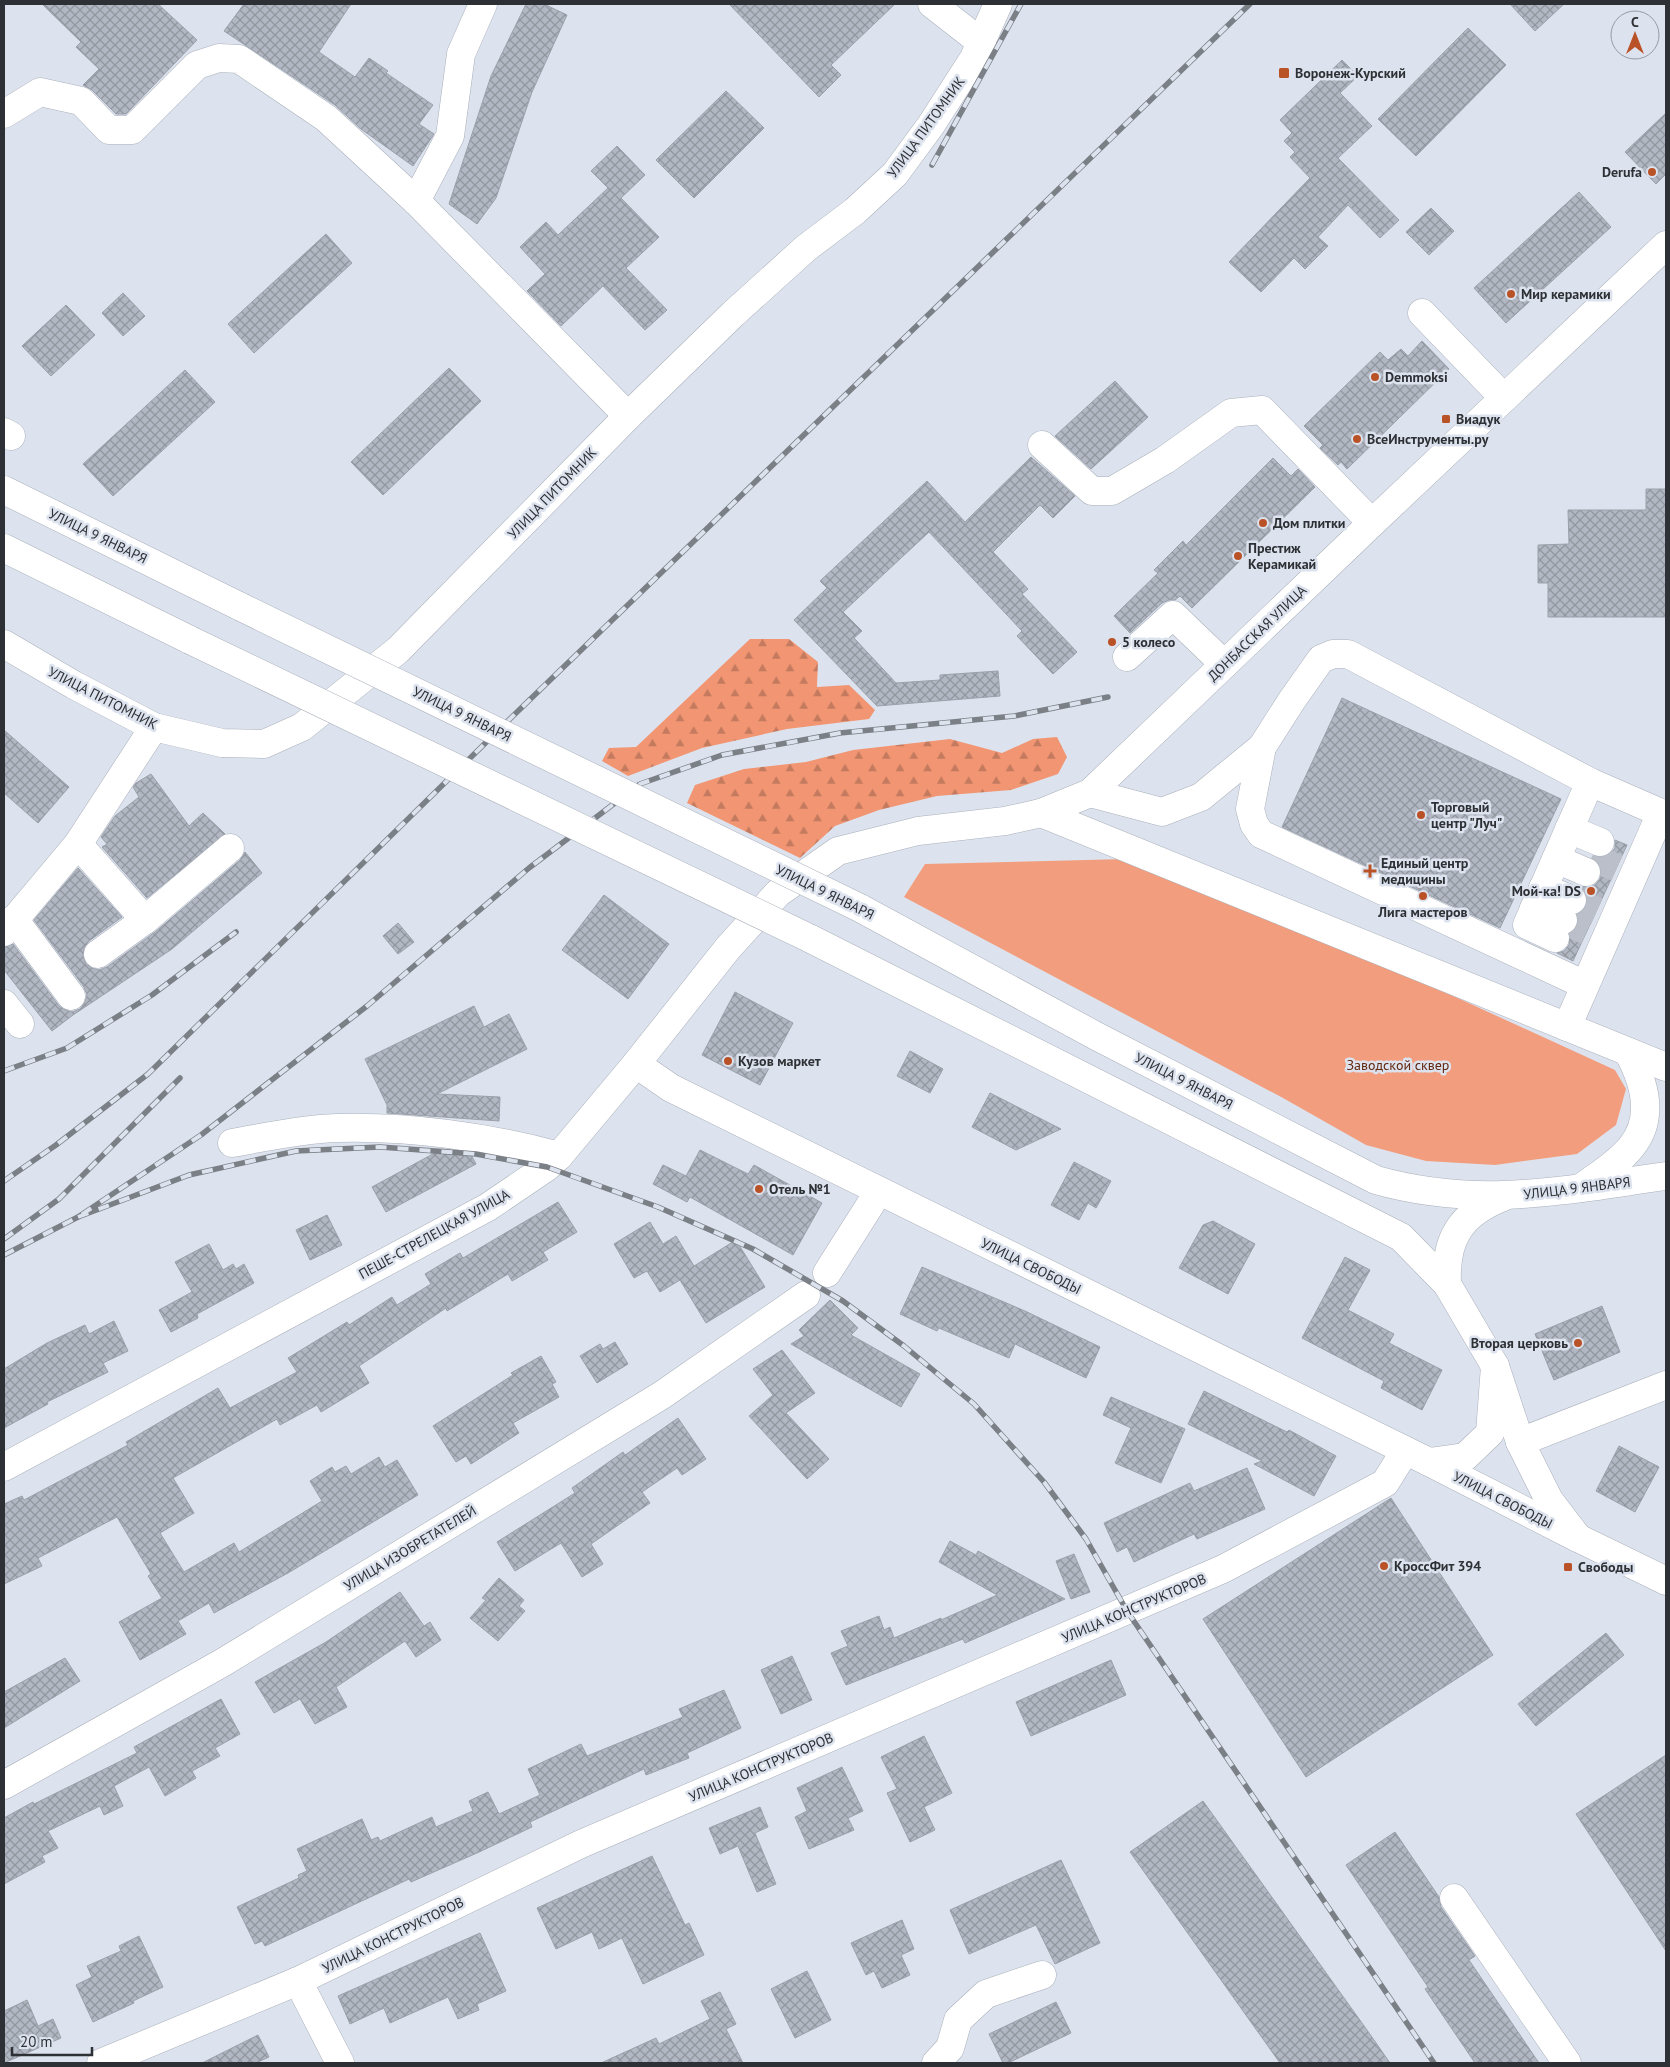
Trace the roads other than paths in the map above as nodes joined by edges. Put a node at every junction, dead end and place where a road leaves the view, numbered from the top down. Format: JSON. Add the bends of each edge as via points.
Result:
{"nodes":[{"id":1,"x":483,"y":4,"type":"edge"},
{"id":2,"x":932,"y":4,"type":"edge"},
{"id":3,"x":998,"y":4,"type":"edge"},
{"id":4,"x":982,"y":43,"type":"junction"},
{"id":5,"x":4,"y":114,"type":"edge"},
{"id":6,"x":416,"y":201,"type":"junction"},
{"id":7,"x":1666,"y":245,"type":"edge"},
{"id":8,"x":1422,"y":313,"type":"dead end"},
{"id":9,"x":1504,"y":398,"type":"junction"},
{"id":10,"x":628,"y":416,"type":"junction"},
{"id":11,"x":1042,"y":445,"type":"dead end"},
{"id":12,"x":4,"y":490,"type":"edge"},
{"id":13,"x":1372,"y":522,"type":"junction"},
{"id":14,"x":4,"y":548,"type":"edge"},
{"id":15,"x":4,"y":644,"type":"edge"},
{"id":16,"x":1127,"y":657,"type":"dead end"},
{"id":17,"x":1224,"y":664,"type":"junction"},
{"id":18,"x":154,"y":726,"type":"junction"},
{"id":19,"x":1262,"y":747,"type":"junction"},
{"id":20,"x":1590,"y":782,"type":"junction"},
{"id":21,"x":1090,"y":793,"type":"junction"},
{"id":22,"x":1041,"y":813,"type":"junction"},
{"id":23,"x":78,"y":844,"type":"junction"},
{"id":24,"x":1563,"y":844,"type":"junction"},
{"id":25,"x":230,"y":848,"type":"dead end"},
{"id":26,"x":1614,"y":867,"type":"junction"},
{"id":27,"x":778,"y":893,"type":"joint"},
{"id":28,"x":1539,"y":898,"type":"junction"},
{"id":29,"x":145,"y":920,"type":"junction"},
{"id":30,"x":9,"y":926,"type":"edge"},
{"id":31,"x":1586,"y":929,"type":"junction"},
{"id":32,"x":98,"y":954,"type":"dead end"},
{"id":33,"x":1585,"y":985,"type":"junction"},
{"id":34,"x":71,"y":996,"type":"dead end"},
{"id":35,"x":1567,"y":1027,"type":"junction"},
{"id":36,"x":1628,"y":1052,"type":"junction"},
{"id":37,"x":636,"y":1064,"type":"junction"},
{"id":38,"x":1666,"y":1067,"type":"edge"},
{"id":39,"x":232,"y":1143,"type":"dead end"},
{"id":40,"x":559,"y":1156,"type":"junction"},
{"id":41,"x":1666,"y":1176,"type":"edge"},
{"id":42,"x":1581,"y":1188,"type":"junction"},
{"id":43,"x":879,"y":1191,"type":"junction"},
{"id":44,"x":1504,"y":1196,"type":"junction"},
{"id":45,"x":827,"y":1273,"type":"dead end"},
{"id":46,"x":1447,"y":1284,"type":"junction"},
{"id":47,"x":806,"y":1295,"type":"dead end"},
{"id":48,"x":1495,"y":1366,"type":"junction"},
{"id":49,"x":1666,"y":1385,"type":"edge"},
{"id":50,"x":1520,"y":1442,"type":"junction"},
{"id":51,"x":1417,"y":1456,"type":"junction"},
{"id":52,"x":4,"y":1467,"type":"edge"},
{"id":53,"x":1578,"y":1538,"type":"junction"},
{"id":54,"x":1666,"y":1581,"type":"edge"},
{"id":55,"x":4,"y":1785,"type":"edge"},
{"id":56,"x":1454,"y":1898,"type":"dead end"},
{"id":57,"x":1042,"y":1975,"type":"dead end"},
{"id":58,"x":298,"y":1981,"type":"junction"},
{"id":59,"x":101,"y":2063,"type":"edge"},
{"id":60,"x":340,"y":2063,"type":"edge"},
{"id":61,"x":936,"y":2063,"type":"edge"},
{"id":62,"x":1567,"y":2063,"type":"edge"}],
"edges":[{"from":1,"to":6,"type":"street","via":[[461,54],[450,136]]},
{"from":2,"to":4,"type":"street"},
{"from":3,"to":4,"type":"street","name":"УЛИЦА ПИТОМНИК"},
{"from":4,"to":10,"type":"street","name":"УЛИЦА ПИТОМНИК","via":[[931,125],[895,174],[733,314]]},
{"from":5,"to":6,"type":"street","via":[[40,92],[81,101],[109,130],[132,130],[197,65],[219,58],[239,59],[326,118]]},
{"from":6,"to":10,"type":"street"},
{"from":7,"to":9,"type":"street","name":"ДОНБАССКАЯ УЛИЦА"},
{"from":8,"to":9,"type":"street"},
{"from":9,"to":13,"type":"street","name":"ДОНБАССКАЯ УЛИЦА"},
{"from":10,"to":18,"type":"street","name":"УЛИЦА ПИТОМНИК","via":[[398,650],[302,727],[264,744],[222,743]]},
{"from":11,"to":13,"type":"street","via":[[1092,491],[1112,491],[1165,460],[1231,413],[1262,410]]},
{"from":12,"to":44,"type":"street","name":"УЛИЦА 9 ЯНВАРЯ","bridge":true,"via":[[860,908],[1098,1037],[1376,1180],[1450,1195]]},
{"from":13,"to":17,"type":"street","name":"ДОНБАССКАЯ УЛИЦА"},
{"from":14,"to":46,"type":"street","name":"УЛИЦА СВОБОДЫ","bridge":true,"via":[[809,938],[1401,1237]]},
{"from":15,"to":18,"type":"street","name":"УЛИЦА ПИТОМНИК"},
{"from":16,"to":17,"type":"street","via":[[1173,615]]},
{"from":17,"to":21,"type":"street","name":"ДОНБАССКАЯ УЛИЦА"},
{"from":18,"to":23,"type":"street"},
{"from":19,"to":20,"type":"street","via":[[1321,659],[1333,654],[1348,654]]},
{"from":19,"to":21,"type":"street","via":[[1201,797],[1162,812]]},
{"from":19,"to":33,"type":"street","via":[[1250,809],[1261,834]]},
{"from":20,"to":24,"type":"street"},
{"from":20,"to":26,"type":"street","via":[[1661,813]]},
{"from":21,"to":22,"type":"street","name":"ДОНБАССКАЯ УЛИЦА"},
{"from":22,"to":27,"type":"street","name":"ДОНБАССКАЯ УЛИЦА","via":[[1005,821],[918,831],[838,851]]},
{"from":22,"to":35,"type":"street"},
{"from":23,"to":29,"type":"street"},
{"from":23,"to":30,"type":"street"},
{"from":24,"to":26,"type":"street"},
{"from":24,"to":28,"type":"street"},
{"from":25,"to":29,"type":"street"},
{"from":26,"to":31,"type":"street"},
{"from":27,"to":37,"type":"street","name":"ПЕШЕ-СТРЕЛЕЦКАЯ УЛИЦА","via":[[728,948]]},
{"from":28,"to":31,"type":"street"},
{"from":28,"to":31,"type":"street","via":[[1527,925]]},
{"from":29,"to":32,"type":"street"},
{"from":30,"to":34,"type":"street"},
{"from":31,"to":33,"type":"street"},
{"from":33,"to":35,"type":"street"},
{"from":35,"to":36,"type":"street"},
{"from":36,"to":38,"type":"street"},
{"from":36,"to":42,"type":"street","via":[[1638,1069],[1645,1093],[1646,1116],[1641,1131],[1618,1160]]},
{"from":37,"to":40,"type":"street","name":"ПЕШЕ-СТРЕЛЕЦКАЯ УЛИЦА"},
{"from":37,"to":43,"type":"street","name":"УЛИЦА СВОБОДЫ","via":[[671,1088]]},
{"from":39,"to":40,"type":"street","via":[[300,1131],[365,1129],[479,1138]]},
{"from":40,"to":52,"type":"street","name":"ПЕШЕ-СТРЕЛЕЦКАЯ УЛИЦА","via":[[488,1206]]},
{"from":41,"to":42,"type":"street","name":"УЛИЦА 9 ЯНВАРЯ"},
{"from":42,"to":44,"type":"street","name":"УЛИЦА 9 ЯНВАРЯ"},
{"from":43,"to":45,"type":"street"},
{"from":43,"to":51,"type":"street","name":"УЛИЦА СВОБОДЫ"},
{"from":44,"to":46,"type":"street","via":[[1476,1210],[1457,1229],[1446,1268]]},
{"from":46,"to":48,"type":"street","name":"УЛИЦА СВОБОДЫ"},
{"from":47,"to":55,"type":"street","name":"УЛИЦА ИЗОБРЕТАТЕЛЕЙ","via":[[662,1395],[222,1663]]},
{"from":48,"to":50,"type":"street","name":"УЛИЦА СВОБОДЫ"},
{"from":48,"to":51,"type":"street","name":"УЛИЦА СВОБОДЫ","via":[[1490,1433],[1465,1457]]},
{"from":49,"to":50,"type":"street"},
{"from":50,"to":53,"type":"street","name":"УЛИЦА СВОБОДЫ","via":[[1548,1500]]},
{"from":51,"to":53,"type":"street","name":"УЛИЦА СВОБОДЫ"},
{"from":51,"to":58,"type":"street","name":"УЛИЦА КОНСТРУКТОРОВ","via":[[1385,1483],[1223,1569],[581,1844]]},
{"from":53,"to":54,"type":"street","name":"УЛИЦА СВОБОДЫ"},
{"from":56,"to":62,"type":"street"},
{"from":57,"to":61,"type":"street","via":[[986,1994],[958,2020],[950,2048]]},
{"from":58,"to":59,"type":"street","name":"УЛИЦА КОНСТРУКТОРОВ"},
{"from":58,"to":60,"type":"street"}]}
